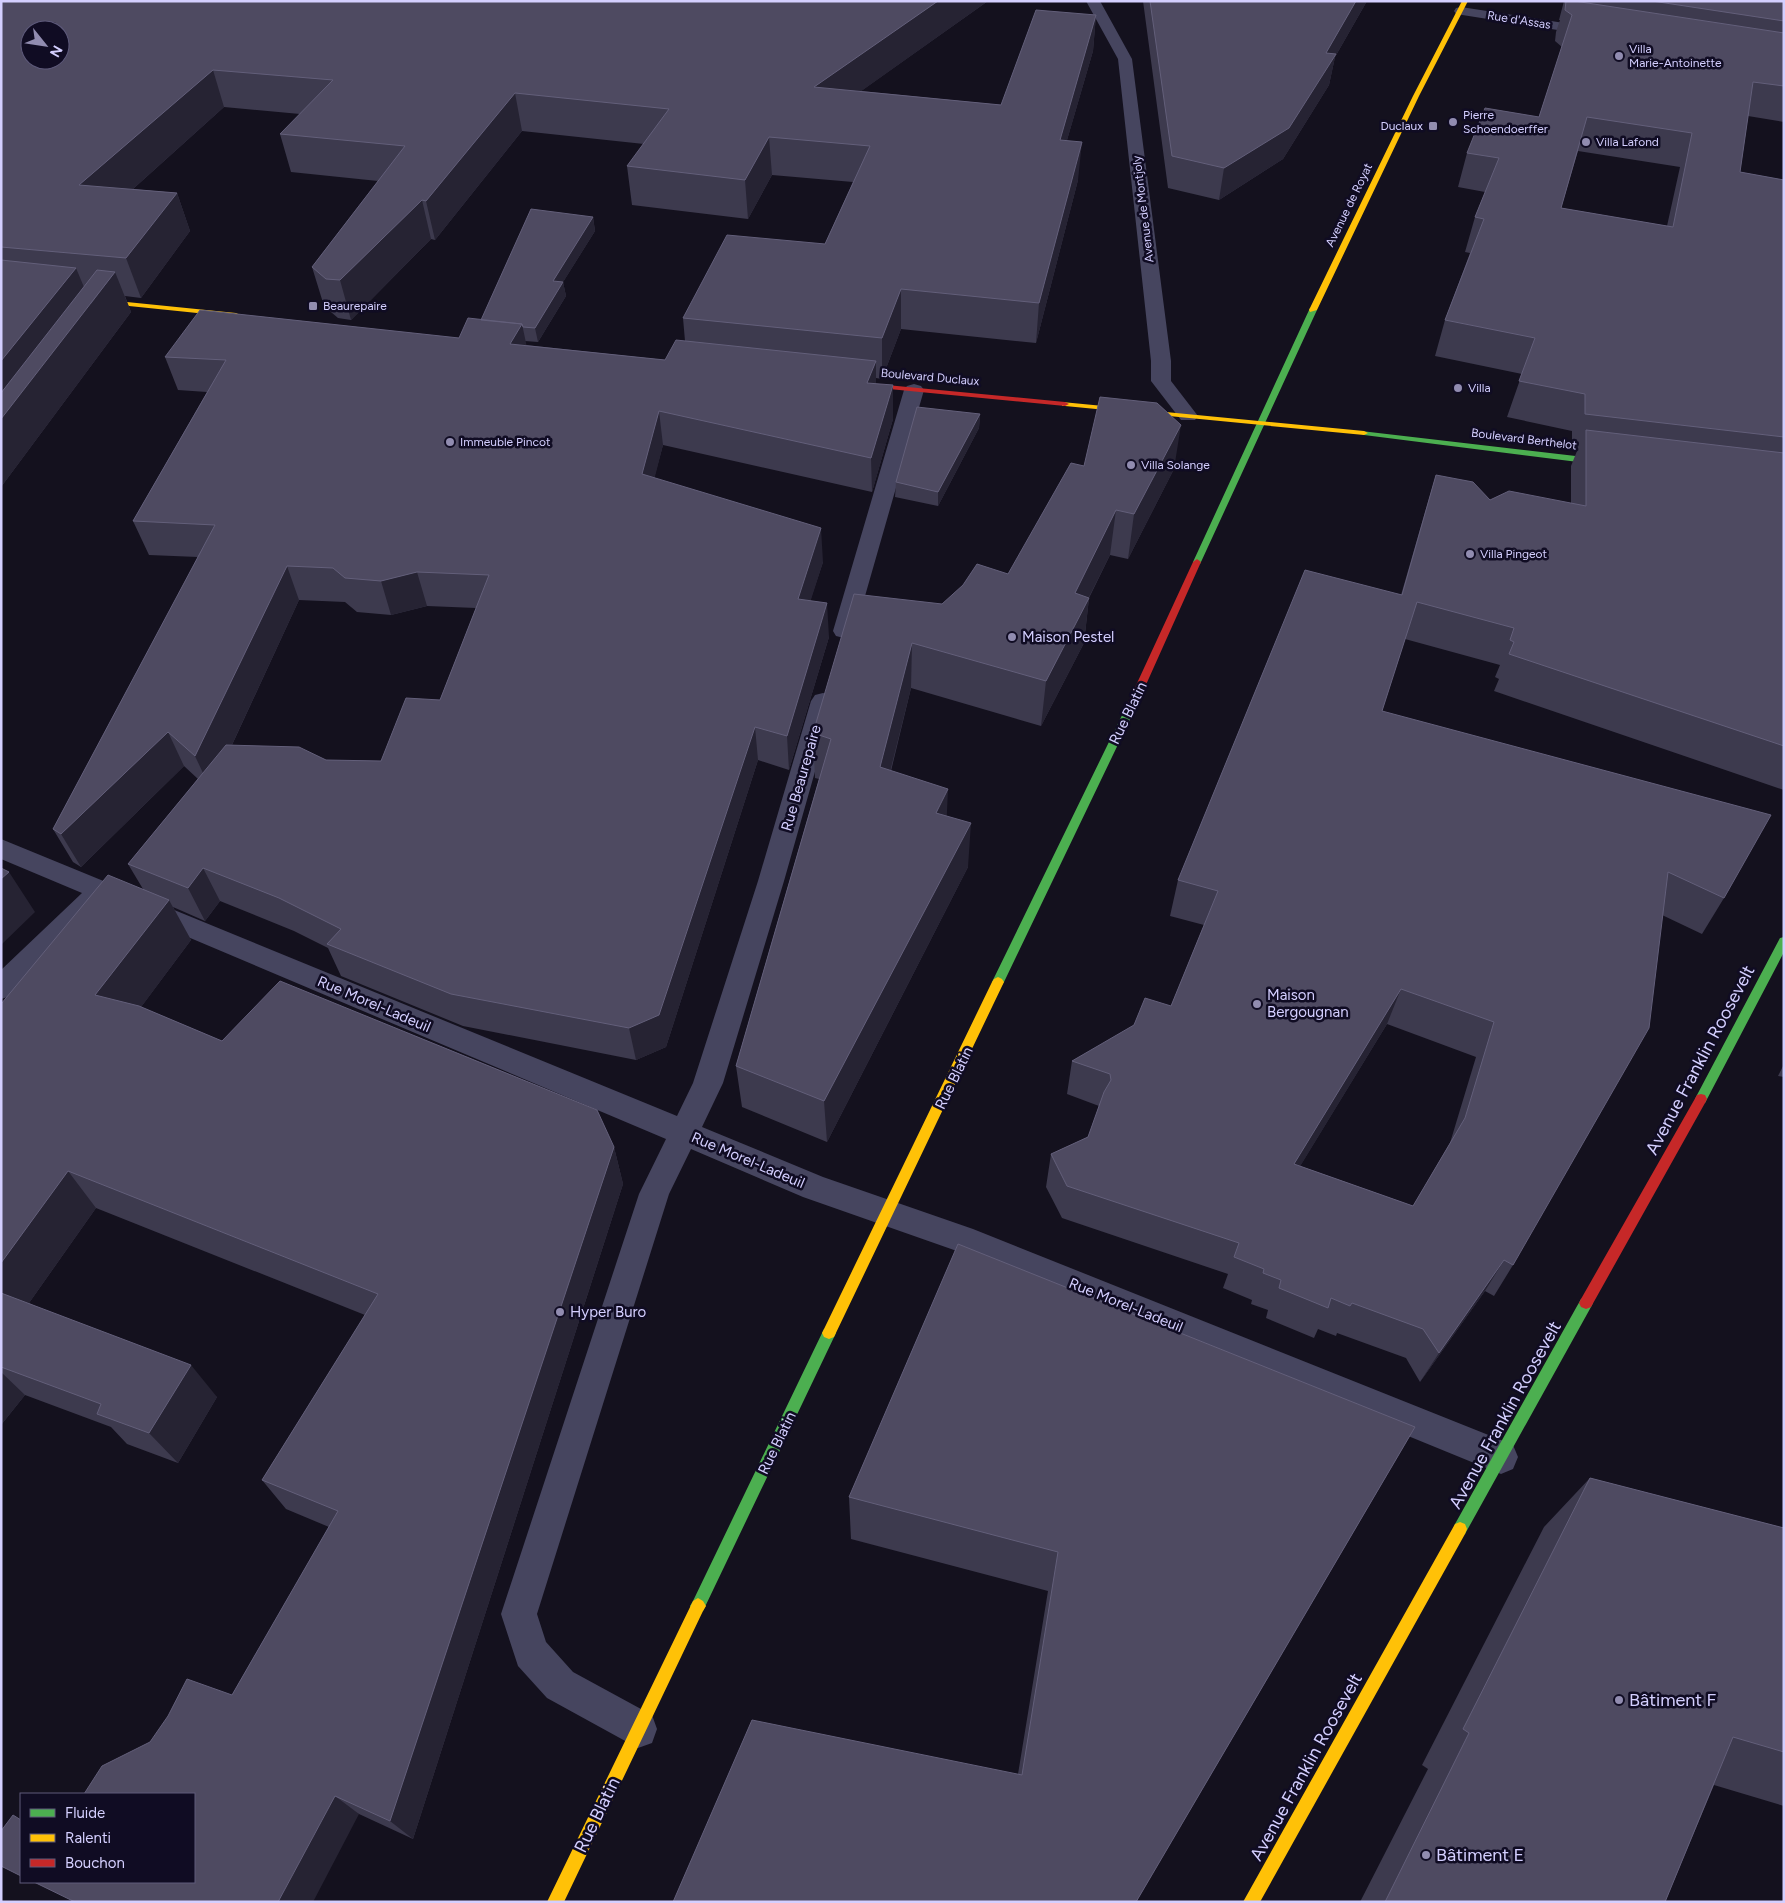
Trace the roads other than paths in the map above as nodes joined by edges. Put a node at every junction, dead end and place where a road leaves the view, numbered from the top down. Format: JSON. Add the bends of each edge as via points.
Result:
{"nodes":[{"id":1,"x":1093,"y":1,"type":"edge"},
{"id":2,"x":1463,"y":6,"type":"edge"},
{"id":3,"x":1609,"y":34,"type":"edge"},
{"id":4,"x":80,"y":299,"type":"edge"},
{"id":5,"x":108,"y":302,"type":"junction"},
{"id":6,"x":245,"y":316,"type":"edge"},
{"id":7,"x":97,"y":318,"type":"edge"},
{"id":8,"x":845,"y":383,"type":"edge"},
{"id":9,"x":914,"y":390,"type":"junction"},
{"id":10,"x":1188,"y":416,"type":"junction"},
{"id":11,"x":1261,"y":423,"type":"junction"},
{"id":12,"x":1625,"y":465,"type":"edge"},
{"id":13,"x":838,"y":650,"type":"edge"},
{"id":14,"x":830,"y":679,"type":"edge"},
{"id":15,"x":1,"y":848,"type":"edge"},
{"id":16,"x":101,"y":890,"type":"junction"},
{"id":17,"x":1784,"y":941,"type":"edge"},
{"id":18,"x":1,"y":988,"type":"edge"},
{"id":19,"x":683,"y":1133,"type":"junction"},
{"id":20,"x":889,"y":1213,"type":"junction"},
{"id":21,"x":1501,"y":1457,"type":"junction"},
{"id":22,"x":638,"y":1729,"type":"junction"},
{"id":23,"x":555,"y":1902,"type":"edge"},
{"id":24,"x":1251,"y":1902,"type":"edge"}],
"edges":[{"from":1,"to":10,"type":"street","name":"Avenue de Montjoly","via":[[1125,59],[1161,381]]},
{"from":2,"to":3,"type":"street","name":"Rue d'Assas"},
{"from":2,"to":11,"type":"street","name":"Avenue de Royat","via":[[1416,96]]},
{"from":4,"to":5,"type":"street"},
{"from":5,"to":6,"type":"street"},
{"from":5,"to":7,"type":"street"},
{"from":8,"to":9,"type":"street","name":"Boulevard Duclaux"},
{"from":9,"to":10,"type":"street","name":"Boulevard Duclaux"},
{"from":9,"to":13,"type":"street"},
{"from":10,"to":11,"type":"street","name":"Boulevard Duclaux"},
{"from":11,"to":12,"type":"street","name":"Boulevard Berthelot"},
{"from":11,"to":20,"type":"street","name":"Rue Blatin","via":[[1147,673]]},
{"from":14,"to":19,"type":"street","name":"Rue Beaurepaire","via":[[708,1082]]},
{"from":15,"to":16,"type":"street","name":"Rue Morel-Ladeuil"},
{"from":16,"to":18,"type":"street"},
{"from":16,"to":19,"type":"street","name":"Rue Morel-Ladeuil"},
{"from":17,"to":21,"type":"street","name":"Avenue Franklin Roosevelt","via":[[1725,1056]]},
{"from":19,"to":20,"type":"street","name":"Rue Morel-Ladeuil","via":[[814,1187]]},
{"from":19,"to":22,"type":"street","via":[[654,1194],[519,1614],[531,1653],[560,1685]]},
{"from":20,"to":21,"type":"street","name":"Rue Morel-Ladeuil","via":[[962,1238]]},
{"from":20,"to":22,"type":"street","name":"Rue Blatin"},
{"from":21,"to":24,"type":"street","name":"Avenue Franklin Roosevelt"},
{"from":22,"to":23,"type":"street","name":"Rue Blatin"}]}
